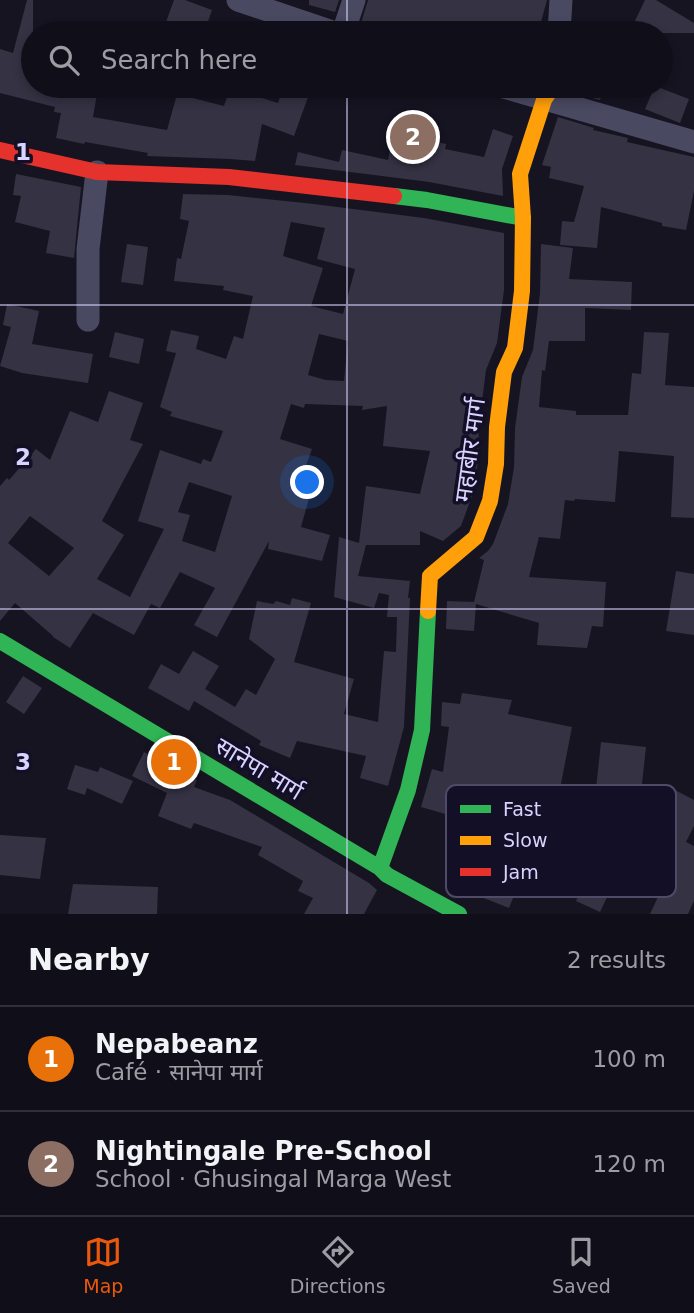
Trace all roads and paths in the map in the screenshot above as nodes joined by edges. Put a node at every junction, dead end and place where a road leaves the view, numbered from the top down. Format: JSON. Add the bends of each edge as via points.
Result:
{"nodes":[{"id":1,"x":238,"y":0,"type":"edge"},
{"id":2,"x":354,"y":0,"type":"edge"},
{"id":3,"x":561,"y":0,"type":"edge"},
{"id":4,"x":300,"y":21,"type":"edge"},
{"id":5,"x":347,"y":21,"type":"edge"},
{"id":6,"x":560,"y":21,"type":"edge"},
{"id":7,"x":547,"y":98,"type":"edge"},
{"id":8,"x":564,"y":98,"type":"edge"},
{"id":9,"x":694,"y":142,"type":"edge"},
{"id":10,"x":0,"y":150,"type":"edge"},
{"id":11,"x":97,"y":172,"type":"junction"},
{"id":12,"x":523,"y":218,"type":"junction"},
{"id":13,"x":89,"y":320,"type":"dead end"},
{"id":14,"x":0,"y":641,"type":"edge"},
{"id":15,"x":380,"y":868,"type":"junction"},
{"id":16,"x":458,"y":914,"type":"edge"}],
"edges":[{"from":1,"to":4,"type":"street"},
{"from":2,"to":5,"type":"street"},
{"from":3,"to":6,"type":"street"},
{"from":7,"to":12,"type":"street","name":"महाबीर मार्ग","via":[[520,174]]},
{"from":8,"to":9,"type":"street"},
{"from":10,"to":11,"type":"street"},
{"from":11,"to":12,"type":"street","via":[[316,186]]},
{"from":11,"to":13,"type":"street","via":[[88,249]]},
{"from":12,"to":15,"type":"street","name":"महाबीर मार्ग","via":[[517,337],[504,372],[490,501],[476,537],[430,576],[422,730],[408,790]]},
{"from":14,"to":15,"type":"street","name":"सानेपा मार्ग"},
{"from":15,"to":16,"type":"street","name":"सानेपा मार्ग"}]}
